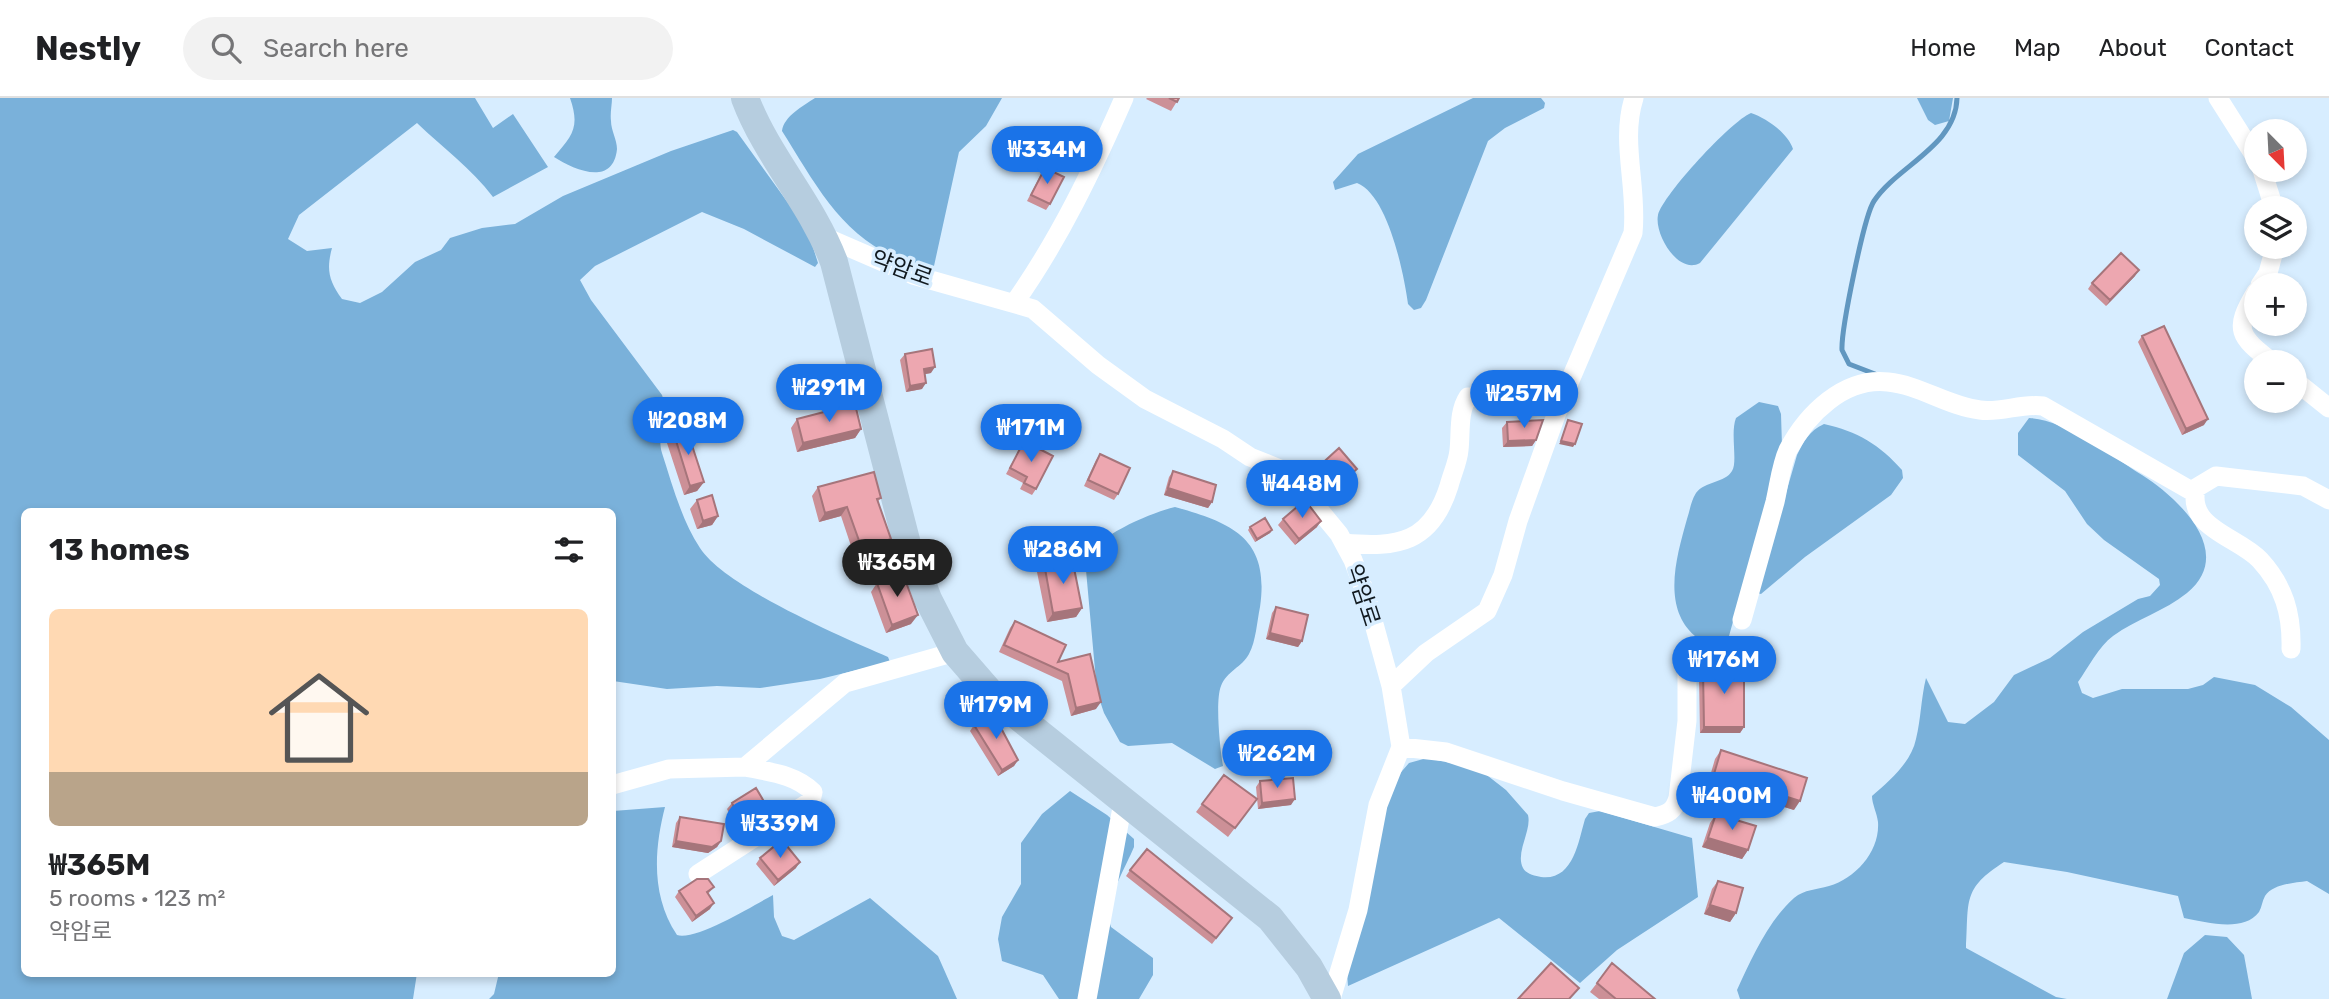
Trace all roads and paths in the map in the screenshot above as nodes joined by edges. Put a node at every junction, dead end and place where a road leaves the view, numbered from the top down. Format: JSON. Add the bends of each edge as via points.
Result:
{"nodes":[{"id":1,"x":745,"y":98,"type":"edge"},
{"id":2,"x":1125,"y":98,"type":"edge"},
{"id":3,"x":1634,"y":98,"type":"edge"},
{"id":4,"x":2218,"y":98,"type":"edge"},
{"id":5,"x":2244,"y":139,"type":"edge"},
{"id":6,"x":825,"y":237,"type":"junction"},
{"id":7,"x":1015,"y":302,"type":"junction"},
{"id":8,"x":2244,"y":312,"type":"edge"},
{"id":9,"x":2256,"y":350,"type":"edge"},
{"id":10,"x":2307,"y":390,"type":"edge"},
{"id":11,"x":1560,"y":404,"type":"junction"},
{"id":12,"x":2329,"y":408,"type":"edge"},
{"id":13,"x":2195,"y":493,"type":"junction"},
{"id":14,"x":2329,"y":500,"type":"edge"},
{"id":15,"x":1344,"y":542,"type":"junction"},
{"id":16,"x":1742,"y":621,"type":"dead end"},
{"id":17,"x":2291,"y":649,"type":"dead end"},
{"id":18,"x":955,"y":652,"type":"junction"},
{"id":19,"x":1688,"y":670,"type":"dead end"},
{"id":20,"x":1391,"y":686,"type":"junction"},
{"id":21,"x":1401,"y":747,"type":"junction"},
{"id":22,"x":745,"y":767,"type":"junction"},
{"id":23,"x":616,"y":784,"type":"edge"},
{"id":24,"x":1123,"y":802,"type":"junction"},
{"id":25,"x":698,"y":874,"type":"dead end"},
{"id":26,"x":1087,"y":999,"type":"edge"},
{"id":27,"x":1329,"y":999,"type":"edge"}],
"edges":[{"from":1,"to":6,"type":"street","name":"약암로","via":[[766,142]]},
{"from":2,"to":7,"type":"street","via":[[1076,204]]},
{"from":3,"to":11,"type":"street","via":[[1627,126],[1636,208],[1633,233]]},
{"from":4,"to":5,"type":"street"},
{"from":6,"to":7,"type":"street","name":"약암로","via":[[913,275]]},
{"from":6,"to":18,"type":"street","name":"약암로","via":[[908,544],[928,599]]},
{"from":7,"to":15,"type":"street","name":"약암로","via":[[1043,315],[1098,365],[1145,399],[1280,469],[1323,512]]},
{"from":8,"to":9,"type":"street","via":[[2241,330]]},
{"from":10,"to":12,"type":"street"},
{"from":11,"to":15,"type":"street","via":[[1468,397],[1462,405],[1459,453],[1434,521],[1421,534],[1397,543]]},
{"from":11,"to":20,"type":"street","via":[[1487,611],[1426,653]]},
{"from":13,"to":14,"type":"street","via":[[2203,481],[2216,475],[2303,486]]},
{"from":13,"to":16,"type":"street","via":[[2043,406],[1986,411],[1959,407],[1889,382],[1856,386],[1820,407],[1787,453]]},
{"from":13,"to":17,"type":"street","via":[[2203,519],[2214,531],[2243,545],[2278,585],[2290,614]]},
{"from":15,"to":20,"type":"street","name":"약암로","via":[[1366,595]]},
{"from":18,"to":22,"type":"street","via":[[845,683]]},
{"from":18,"to":24,"type":"street","name":"약암로","via":[[995,698]]},
{"from":19,"to":21,"type":"street","via":[[1678,798],[1675,808],[1665,815],[1655,817],[1588,798],[1446,752]]},
{"from":20,"to":21,"type":"street","name":"약암로"},
{"from":21,"to":27,"type":"street","name":"약암로","via":[[1378,805],[1358,910]]},
{"from":22,"to":23,"type":"street","via":[[669,769]]},
{"from":22,"to":25,"type":"street","via":[[805,784],[813,792],[811,801]]},
{"from":24,"to":26,"type":"street"},
{"from":24,"to":27,"type":"street","name":"약암로","via":[[1270,918]]}]}
